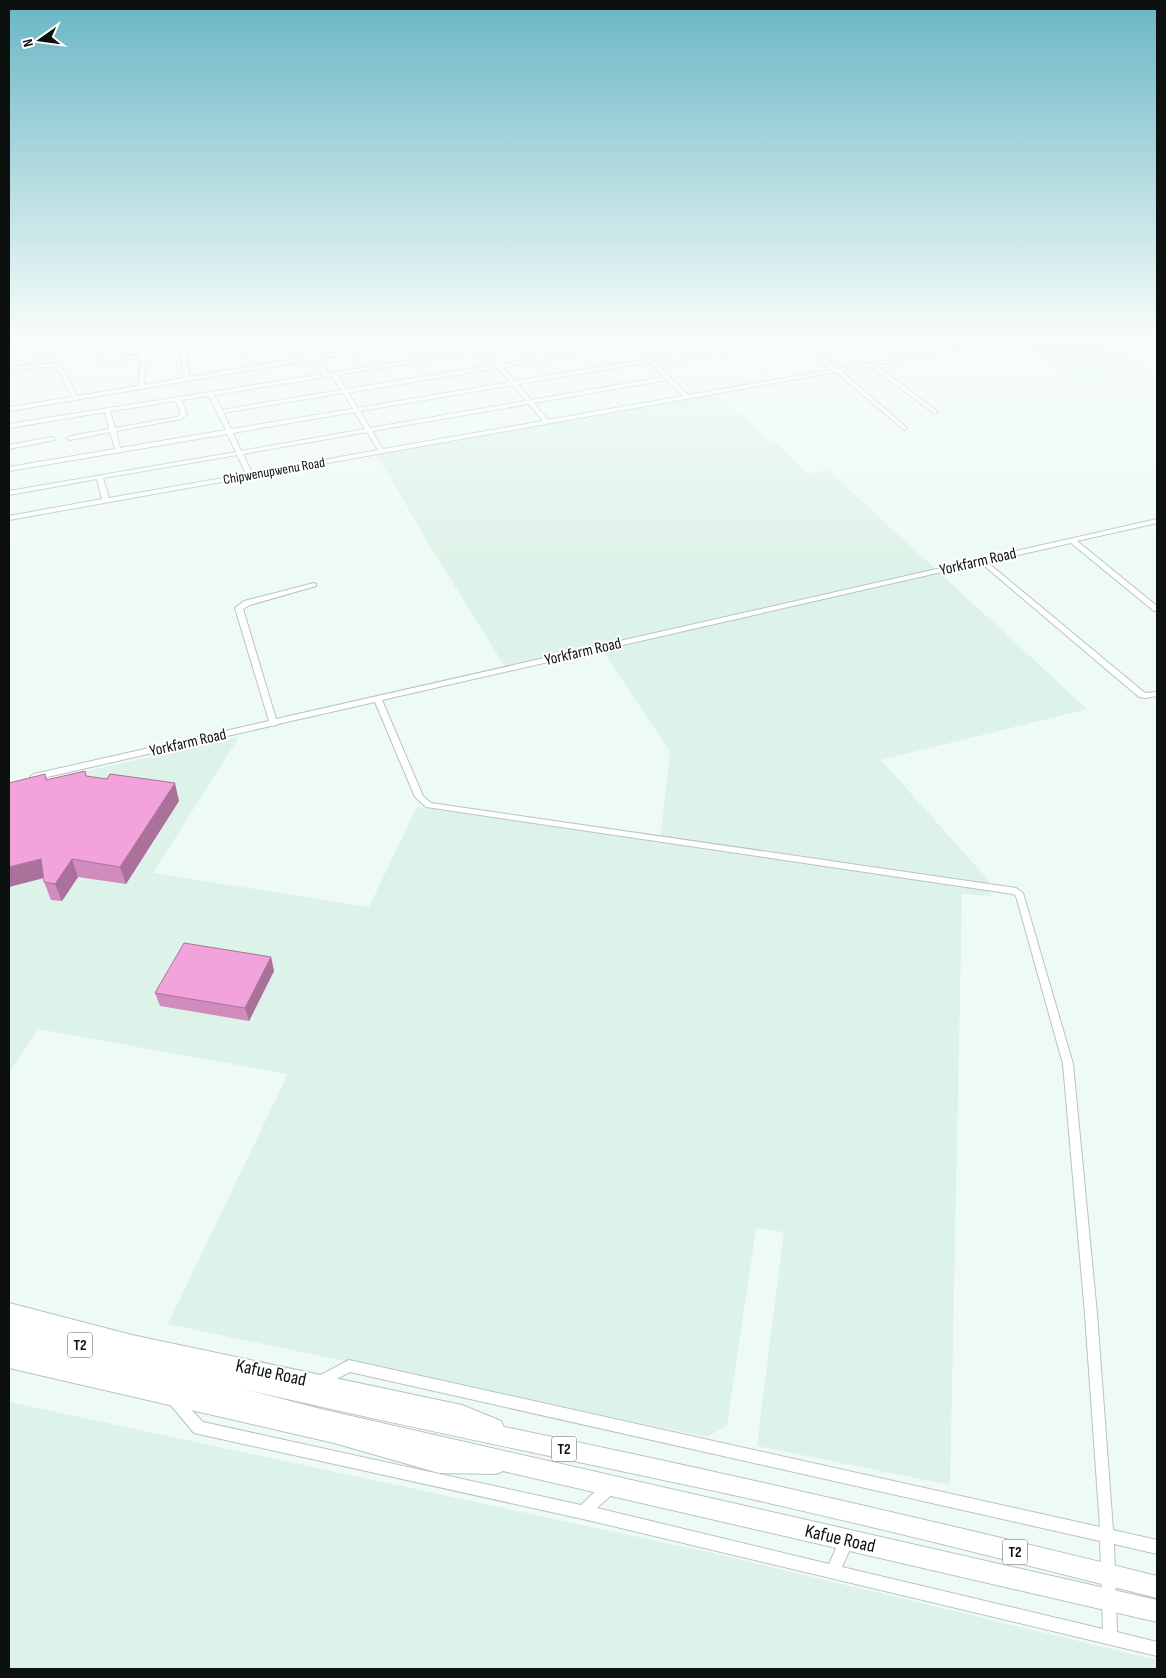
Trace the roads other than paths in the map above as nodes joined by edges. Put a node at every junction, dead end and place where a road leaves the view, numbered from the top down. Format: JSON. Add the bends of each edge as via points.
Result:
{"nodes":[{"id":1,"x":98,"y":412,"type":"edge"},
{"id":2,"x":107,"y":412,"type":"edge"},
{"id":3,"x":183,"y":412,"type":"edge"},
{"id":4,"x":219,"y":412,"type":"edge"},
{"id":5,"x":343,"y":412,"type":"edge"},
{"id":6,"x":357,"y":412,"type":"edge"},
{"id":7,"x":471,"y":412,"type":"edge"},
{"id":8,"x":539,"y":412,"type":"edge"},
{"id":9,"x":601,"y":412,"type":"edge"},
{"id":10,"x":886,"y":412,"type":"edge"},
{"id":11,"x":547,"y":422,"type":"junction"},
{"id":12,"x":9,"y":426,"type":"edge"},
{"id":13,"x":904,"y":428,"type":"dead end"},
{"id":14,"x":369,"y":430,"type":"junction"},
{"id":15,"x":114,"y":431,"type":"junction"},
{"id":16,"x":229,"y":432,"type":"junction"},
{"id":17,"x":70,"y":438,"type":"dead end"},
{"id":18,"x":52,"y":439,"type":"dead end"},
{"id":19,"x":9,"y":447,"type":"edge"},
{"id":20,"x":118,"y":450,"type":"junction"},
{"id":21,"x":239,"y":452,"type":"junction"},
{"id":22,"x":382,"y":452,"type":"junction"},
{"id":23,"x":9,"y":469,"type":"edge"},
{"id":24,"x":250,"y":475,"type":"junction"},
{"id":25,"x":100,"y":477,"type":"junction"},
{"id":26,"x":9,"y":493,"type":"edge"},
{"id":27,"x":106,"y":501,"type":"junction"},
{"id":28,"x":9,"y":518,"type":"edge"},
{"id":29,"x":1157,"y":521,"type":"edge"},
{"id":30,"x":1072,"y":540,"type":"junction"},
{"id":31,"x":982,"y":561,"type":"junction"},
{"id":32,"x":314,"y":585,"type":"dead end"},
{"id":33,"x":1157,"y":609,"type":"edge"},
{"id":34,"x":1157,"y":694,"type":"edge"},
{"id":35,"x":378,"y":700,"type":"junction"},
{"id":36,"x":274,"y":724,"type":"junction"},
{"id":37,"x":28,"y":779,"type":"edge"},
{"id":38,"x":9,"y":1312,"type":"edge"},
{"id":39,"x":9,"y":1330,"type":"edge"},
{"id":40,"x":9,"y":1346,"type":"edge"},
{"id":41,"x":9,"y":1359,"type":"edge"},
{"id":42,"x":316,"y":1383,"type":"junction"},
{"id":43,"x":169,"y":1395,"type":"junction"},
{"id":44,"x":530,"y":1442,"type":"junction"},
{"id":45,"x":346,"y":1460,"type":"joint"},
{"id":46,"x":524,"y":1464,"type":"junction"},
{"id":47,"x":613,"y":1484,"type":"junction"},
{"id":48,"x":582,"y":1512,"type":"junction"},
{"id":49,"x":1107,"y":1536,"type":"junction"},
{"id":50,"x":847,"y":1540,"type":"junction"},
{"id":51,"x":1157,"y":1547,"type":"edge"},
{"id":52,"x":833,"y":1572,"type":"junction"},
{"id":53,"x":1107,"y":1575,"type":"junction"},
{"id":54,"x":1157,"y":1587,"type":"edge"},
{"id":55,"x":1108,"y":1599,"type":"junction"},
{"id":56,"x":1157,"y":1611,"type":"edge"},
{"id":57,"x":1110,"y":1638,"type":"junction"},
{"id":58,"x":1157,"y":1649,"type":"edge"}],
"edges":[{"from":1,"to":12,"type":"street"},
{"from":2,"to":15,"type":"street"},
{"from":3,"to":15,"type":"street","via":[[179,418]]},
{"from":4,"to":16,"type":"street"},
{"from":5,"to":16,"type":"street"},
{"from":6,"to":14,"type":"street"},
{"from":7,"to":14,"type":"street"},
{"from":8,"to":11,"type":"street"},
{"from":9,"to":11,"type":"street","name":"Chipwenupwenu Road"},
{"from":10,"to":13,"type":"street"},
{"from":11,"to":22,"type":"street","name":"Chipwenupwenu Road"},
{"from":14,"to":21,"type":"street"},
{"from":14,"to":22,"type":"street"},
{"from":15,"to":17,"type":"street"},
{"from":15,"to":20,"type":"street"},
{"from":16,"to":20,"type":"street"},
{"from":16,"to":21,"type":"street"},
{"from":18,"to":19,"type":"street"},
{"from":20,"to":23,"type":"street"},
{"from":21,"to":24,"type":"street"},
{"from":21,"to":25,"type":"street"},
{"from":22,"to":24,"type":"street","name":"Chipwenupwenu Road"},
{"from":24,"to":27,"type":"street","name":"Chipwenupwenu Road"},
{"from":25,"to":26,"type":"street"},
{"from":25,"to":27,"type":"street"},
{"from":27,"to":28,"type":"street","name":"Chipwenupwenu Road"},
{"from":29,"to":30,"type":"street","name":"Yorkfarm Road"},
{"from":30,"to":31,"type":"street","name":"Yorkfarm Road"},
{"from":30,"to":33,"type":"street"},
{"from":31,"to":34,"type":"street","via":[[1142,695]]},
{"from":31,"to":35,"type":"street","name":"Yorkfarm Road"},
{"from":32,"to":36,"type":"street","via":[[246,603],[239,608]]},
{"from":35,"to":36,"type":"street","name":"Yorkfarm Road"},
{"from":35,"to":49,"type":"street","via":[[419,797],[429,805],[1016,891],[1020,895],[1068,1064]]},
{"from":36,"to":37,"type":"street","name":"Yorkfarm Road"},
{"from":38,"to":42,"type":"main road","name":"Kafue Road","number":"T2","via":[[132,1344]]},
{"from":39,"to":44,"type":"main road","name":"Kafue Road","number":"T2"},
{"from":40,"to":46,"type":"main road","name":"Kafue Road","number":"T2","via":[[165,1378],[325,1420]]},
{"from":41,"to":43,"type":"main road","name":"Kafue Road","number":"T2"},
{"from":42,"to":44,"type":"main road","name":"Kafue Road","number":"T2","via":[[462,1415]]},
{"from":42,"to":49,"type":"street","via":[[349,1366]]},
{"from":43,"to":45,"type":"street","via":[[199,1428]]},
{"from":43,"to":46,"type":"main road","name":"Kafue Road","number":"T2","via":[[334,1433],[439,1463]]},
{"from":44,"to":53,"type":"main road","name":"Kafue Road","number":"T2","via":[[922,1528]]},
{"from":45,"to":48,"type":"street"},
{"from":46,"to":47,"type":"main road","name":"Kafue Road","number":"T2"},
{"from":47,"to":48,"type":"street"},
{"from":47,"to":50,"type":"main road","name":"Kafue Road","number":"T2"},
{"from":48,"to":52,"type":"street"},
{"from":49,"to":51,"type":"street"},
{"from":49,"to":53,"type":"street"},
{"from":50,"to":52,"type":"street"},
{"from":50,"to":55,"type":"main road","name":"Kafue Road","number":"T2"},
{"from":52,"to":57,"type":"street"},
{"from":53,"to":54,"type":"main road","name":"Kafue Road","number":"T2"},
{"from":53,"to":55,"type":"street"},
{"from":55,"to":56,"type":"main road","name":"Kafue Road","number":"T2"},
{"from":55,"to":57,"type":"street"},
{"from":57,"to":58,"type":"street"}]}
